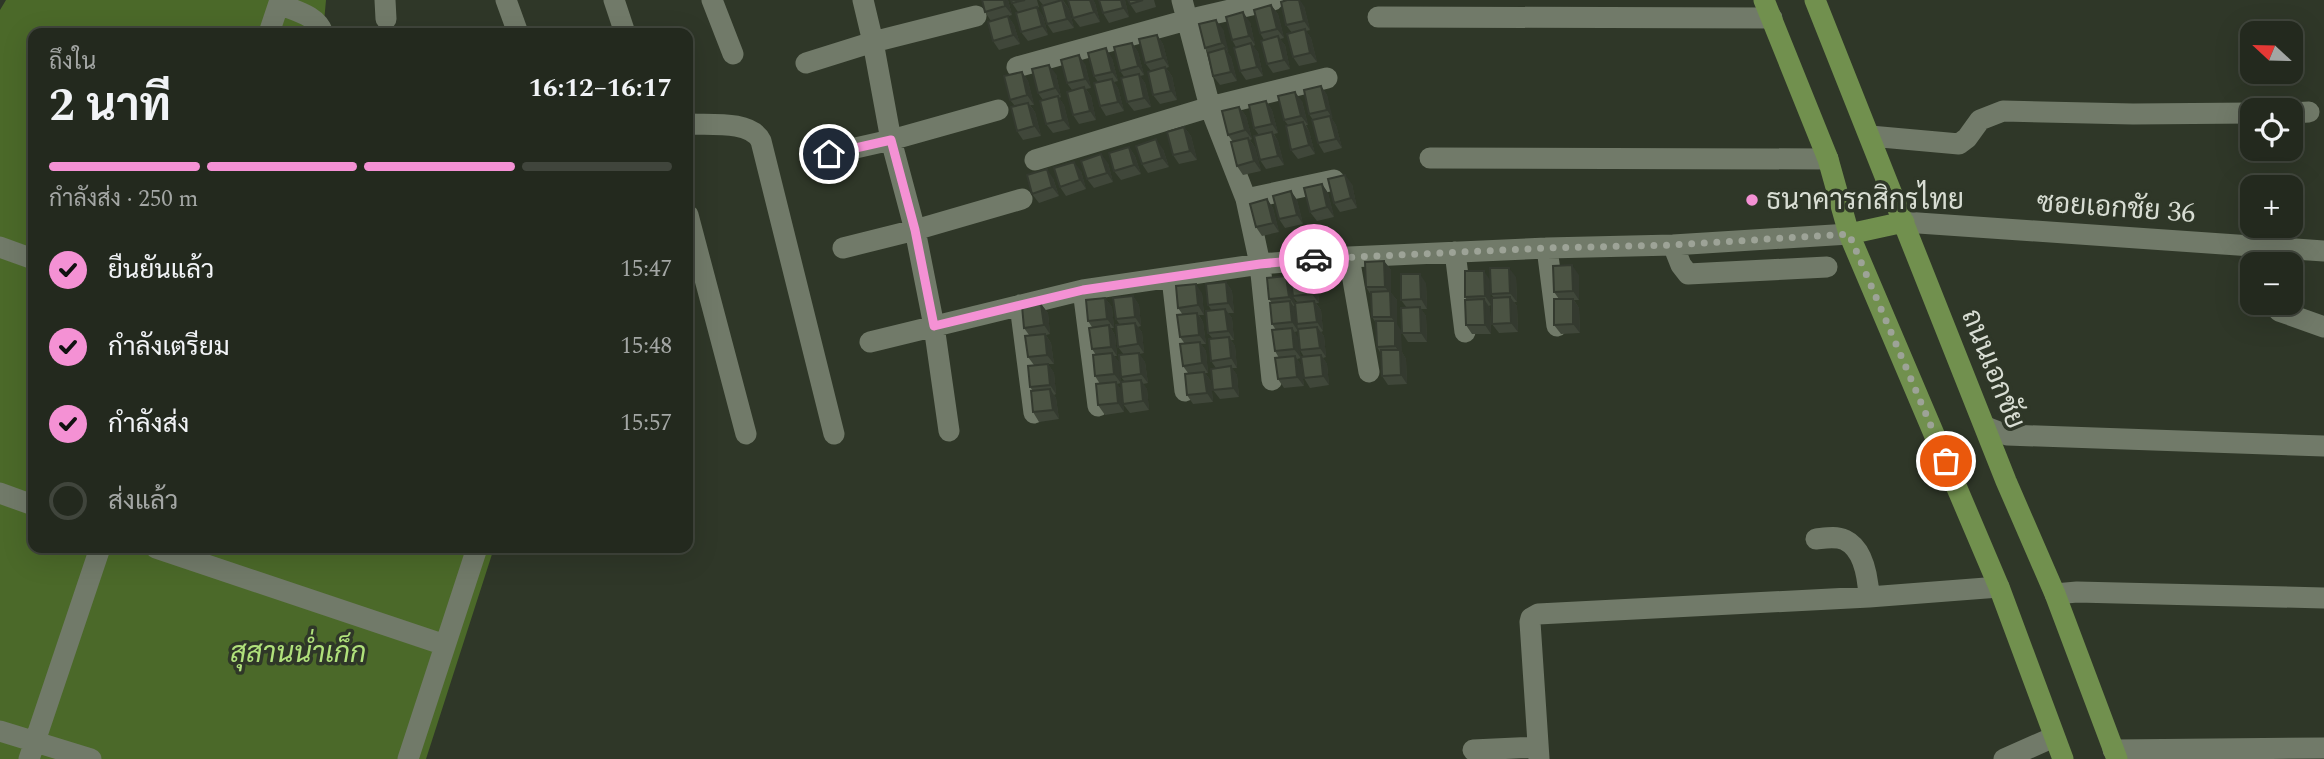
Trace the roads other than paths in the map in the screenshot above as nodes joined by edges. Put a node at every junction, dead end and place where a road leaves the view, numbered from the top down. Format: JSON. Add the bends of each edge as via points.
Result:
{"nodes":[{"id":1,"x":506,"y":0,"type":"edge"},
{"id":2,"x":614,"y":0,"type":"edge"},
{"id":3,"x":712,"y":0,"type":"edge"},
{"id":4,"x":863,"y":0,"type":"edge"},
{"id":5,"x":1273,"y":0,"type":"edge"},
{"id":6,"x":1815,"y":0,"type":"edge"},
{"id":7,"x":279,"y":2,"type":"edge"},
{"id":8,"x":1768,"y":9,"type":"edge"},
{"id":9,"x":1184,"y":10,"type":"edge"},
{"id":10,"x":976,"y":16,"type":"dead end"},
{"id":11,"x":1378,"y":17,"type":"dead end"},
{"id":12,"x":271,"y":28,"type":"edge"},
{"id":13,"x":321,"y":28,"type":"edge"},
{"id":14,"x":516,"y":28,"type":"edge"},
{"id":15,"x":623,"y":28,"type":"edge"},
{"id":16,"x":873,"y":42,"type":"junction"},
{"id":17,"x":733,"y":54,"type":"dead end"},
{"id":18,"x":806,"y":63,"type":"dead end"},
{"id":19,"x":1017,"y":67,"type":"dead end"},
{"id":20,"x":1327,"y":78,"type":"dead end"},
{"id":21,"x":1210,"y":107,"type":"junction"},
{"id":22,"x":998,"y":110,"type":"dead end"},
{"id":23,"x":2240,"y":113,"type":"edge"},
{"id":24,"x":693,"y":124,"type":"edge"},
{"id":25,"x":1870,"y":136,"type":"junction"},
{"id":26,"x":891,"y":140,"type":"junction"},
{"id":27,"x":829,"y":154,"type":"dead end"},
{"id":28,"x":1430,"y":158,"type":"dead end"},
{"id":29,"x":1828,"y":159,"type":"junction"},
{"id":30,"x":1035,"y":160,"type":"dead end"},
{"id":31,"x":1334,"y":180,"type":"edge"},
{"id":32,"x":1023,"y":199,"type":"dead end"},
{"id":33,"x":1246,"y":199,"type":"junction"},
{"id":34,"x":1904,"y":222,"type":"junction"},
{"id":35,"x":915,"y":230,"type":"junction"},
{"id":36,"x":693,"y":234,"type":"edge"},
{"id":37,"x":1849,"y":234,"type":"junction"},
{"id":38,"x":1673,"y":245,"type":"junction"},
{"id":39,"x":0,"y":247,"type":"edge"},
{"id":40,"x":843,"y":248,"type":"dead end"},
{"id":41,"x":1547,"y":248,"type":"junction"},
{"id":42,"x":2324,"y":251,"type":"edge"},
{"id":43,"x":1455,"y":252,"type":"junction"},
{"id":44,"x":2303,"y":253,"type":"edge"},
{"id":45,"x":2240,"y":254,"type":"edge"},
{"id":46,"x":28,"y":257,"type":"edge"},
{"id":47,"x":1349,"y":257,"type":"junction"},
{"id":48,"x":1260,"y":264,"type":"junction"},
{"id":49,"x":1827,"y":267,"type":"dead end"},
{"id":50,"x":1172,"y":278,"type":"junction"},
{"id":51,"x":1083,"y":290,"type":"junction"},
{"id":52,"x":1020,"y":305,"type":"junction"},
{"id":53,"x":2290,"y":315,"type":"edge"},
{"id":54,"x":934,"y":326,"type":"junction"},
{"id":55,"x":1557,"y":326,"type":"edge"},
{"id":56,"x":2324,"y":327,"type":"edge"},
{"id":57,"x":1465,"y":332,"type":"edge"},
{"id":58,"x":870,"y":342,"type":"dead end"},
{"id":59,"x":1369,"y":372,"type":"dead end"},
{"id":60,"x":1272,"y":380,"type":"dead end"},
{"id":61,"x":1185,"y":391,"type":"edge"},
{"id":62,"x":1098,"y":406,"type":"edge"},
{"id":63,"x":1034,"y":413,"type":"edge"},
{"id":64,"x":1986,"y":427,"type":"junction"},
{"id":65,"x":949,"y":431,"type":"dead end"},
{"id":66,"x":746,"y":434,"type":"dead end"},
{"id":67,"x":834,"y":434,"type":"dead end"},
{"id":68,"x":2324,"y":446,"type":"edge"},
{"id":69,"x":0,"y":493,"type":"edge"},
{"id":70,"x":28,"y":503,"type":"edge"},
{"id":71,"x":1816,"y":538,"type":"dead end"},
{"id":72,"x":98,"y":553,"type":"edge"},
{"id":73,"x":171,"y":553,"type":"edge"},
{"id":74,"x":475,"y":553,"type":"edge"},
{"id":75,"x":1999,"y":587,"type":"junction"},
{"id":76,"x":2055,"y":594,"type":"junction"},
{"id":77,"x":1869,"y":597,"type":"junction"},
{"id":78,"x":2324,"y":597,"type":"edge"},
{"id":79,"x":446,"y":645,"type":"junction"},
{"id":80,"x":0,"y":731,"type":"edge"},
{"id":81,"x":2054,"y":737,"type":"junction"},
{"id":82,"x":2324,"y":748,"type":"edge"},
{"id":83,"x":1473,"y":750,"type":"dead end"},
{"id":84,"x":32,"y":751,"type":"edge"},
{"id":85,"x":1539,"y":753,"type":"edge"},
{"id":86,"x":2115,"y":755,"type":"edge"},
{"id":87,"x":91,"y":759,"type":"edge"},
{"id":88,"x":408,"y":759,"type":"edge"},
{"id":89,"x":2004,"y":759,"type":"edge"},
{"id":90,"x":2063,"y":759,"type":"edge"}],
"edges":[{"from":1,"to":14,"type":"street"},
{"from":2,"to":15,"type":"street"},
{"from":3,"to":17,"type":"street"},
{"from":4,"to":16,"type":"street"},
{"from":5,"to":9,"type":"street"},
{"from":6,"to":25,"type":"main road","name":"ถนนเอกชัย"},
{"from":7,"to":12,"type":"street"},
{"from":7,"to":13,"type":"street"},
{"from":8,"to":11,"type":"street"},
{"from":8,"to":29,"type":"main road"},
{"from":9,"to":19,"type":"street"},
{"from":9,"to":21,"type":"street"},
{"from":10,"to":16,"type":"street"},
{"from":16,"to":18,"type":"street"},
{"from":16,"to":26,"type":"street"},
{"from":20,"to":21,"type":"street"},
{"from":21,"to":30,"type":"street"},
{"from":21,"to":33,"type":"street"},
{"from":22,"to":26,"type":"street"},
{"from":23,"to":25,"type":"street","via":[[2003,111],[1980,120],[1959,144]]},
{"from":24,"to":67,"type":"street","via":[[744,127],[761,141]]},
{"from":25,"to":34,"type":"main road","name":"ถนนเอกชัย"},
{"from":26,"to":27,"type":"street"},
{"from":26,"to":35,"type":"street"},
{"from":28,"to":29,"type":"street"},
{"from":29,"to":37,"type":"main road"},
{"from":31,"to":33,"type":"street"},
{"from":32,"to":35,"type":"street"},
{"from":33,"to":48,"type":"street"},
{"from":34,"to":37,"type":"main road"},
{"from":34,"to":45,"type":"street","name":"ซอยเอกชัย 36"},
{"from":34,"to":64,"type":"main road","name":"ถนนเอกชัย"},
{"from":35,"to":40,"type":"street"},
{"from":35,"to":54,"type":"street"},
{"from":36,"to":66,"type":"street"},
{"from":37,"to":38,"type":"street"},
{"from":37,"to":75,"type":"main road"},
{"from":38,"to":41,"type":"street"},
{"from":38,"to":49,"type":"street","via":[[1688,274]]},
{"from":39,"to":46,"type":"street"},
{"from":41,"to":43,"type":"street"},
{"from":41,"to":55,"type":"street"},
{"from":42,"to":44,"type":"street","name":"ซอยเอกชัย 36"},
{"from":43,"to":47,"type":"street"},
{"from":43,"to":57,"type":"street"},
{"from":47,"to":48,"type":"street"},
{"from":47,"to":59,"type":"street"},
{"from":48,"to":50,"type":"street"},
{"from":48,"to":60,"type":"street"},
{"from":50,"to":51,"type":"street"},
{"from":50,"to":61,"type":"street"},
{"from":51,"to":52,"type":"street"},
{"from":51,"to":62,"type":"street"},
{"from":52,"to":54,"type":"street"},
{"from":52,"to":63,"type":"street"},
{"from":53,"to":56,"type":"street"},
{"from":54,"to":58,"type":"street"},
{"from":54,"to":65,"type":"street"},
{"from":64,"to":68,"type":"street","via":[[2007,435]]},
{"from":64,"to":76,"type":"main road","name":"ถนนเอกชัย"},
{"from":69,"to":70,"type":"street"},
{"from":71,"to":77,"type":"street","via":[[1835,538],[1853,545]]},
{"from":72,"to":84,"type":"street"},
{"from":73,"to":79,"type":"street"},
{"from":74,"to":79,"type":"street"},
{"from":75,"to":77,"type":"street"},
{"from":75,"to":81,"type":"main road"},
{"from":76,"to":78,"type":"street"},
{"from":76,"to":86,"type":"main road","name":"ถนนเอกชัย"},
{"from":77,"to":85,"type":"street","via":[[1538,614],[1530,622]]},
{"from":79,"to":88,"type":"street"},
{"from":80,"to":84,"type":"street"},
{"from":81,"to":89,"type":"street"},
{"from":81,"to":90,"type":"main road"},
{"from":82,"to":86,"type":"street"},
{"from":83,"to":85,"type":"street"},
{"from":84,"to":87,"type":"street"}]}
